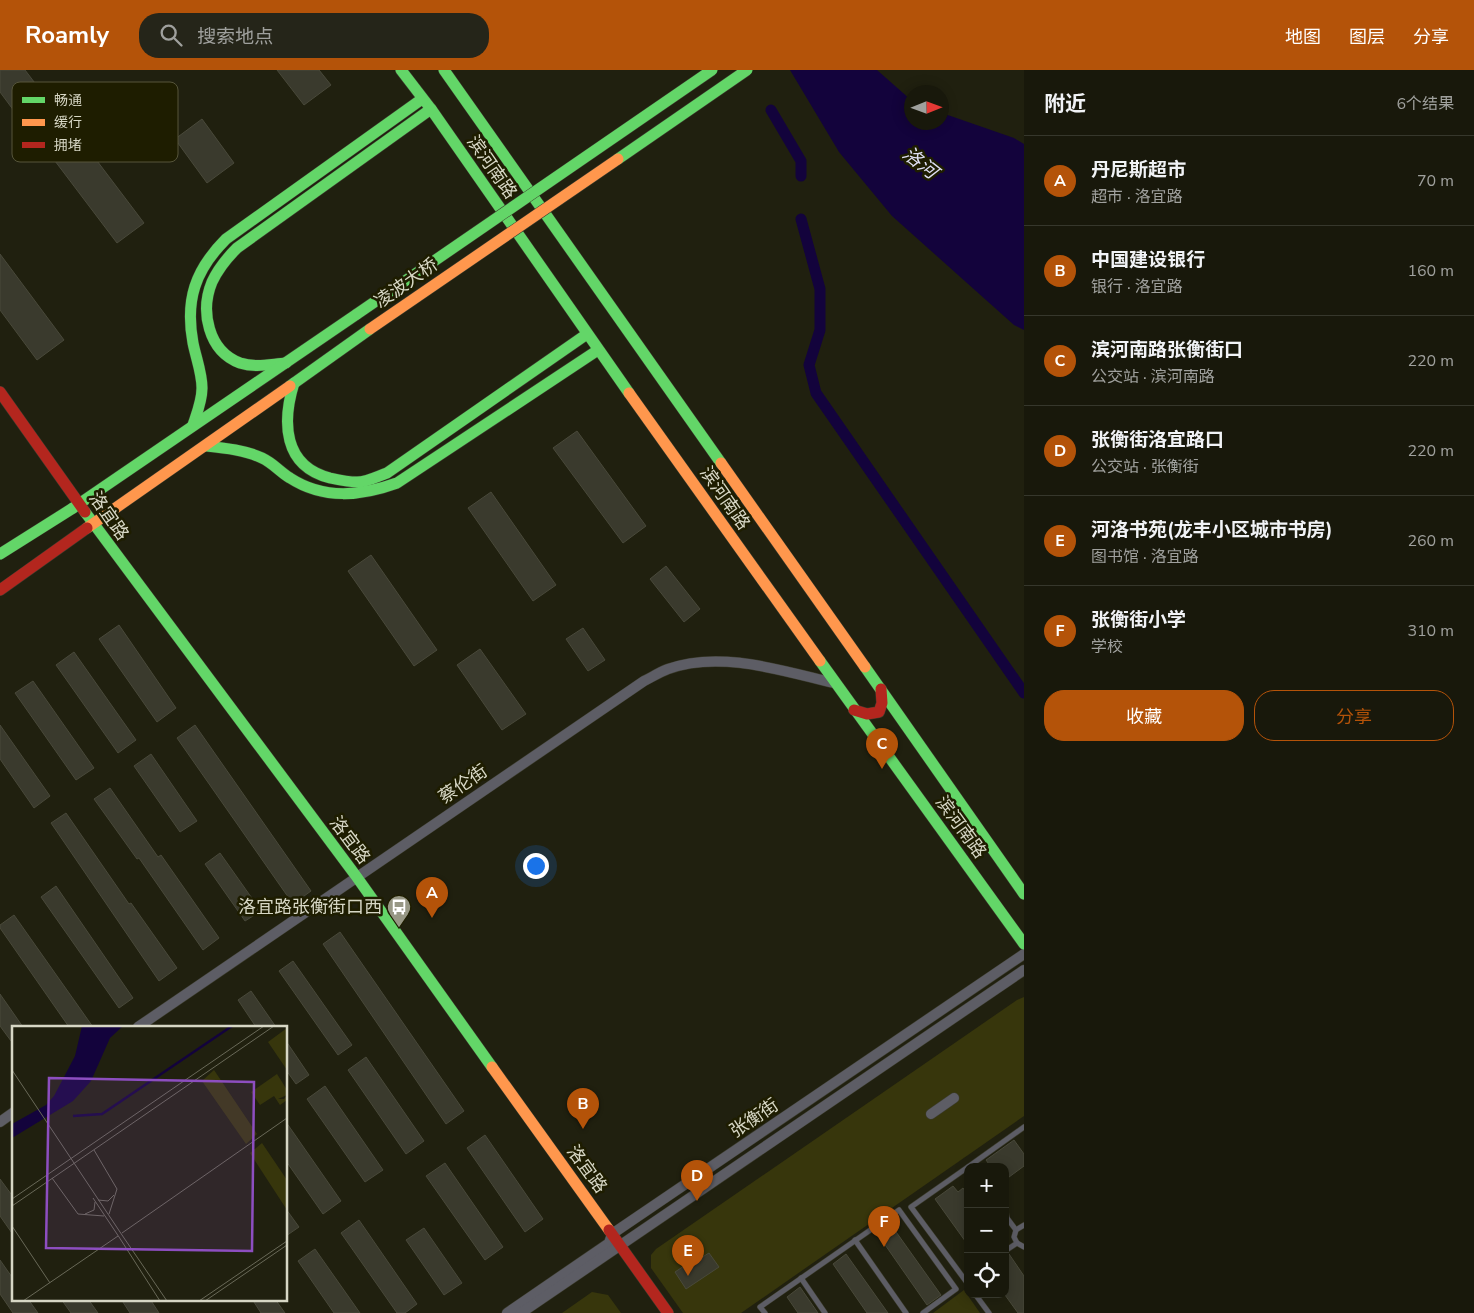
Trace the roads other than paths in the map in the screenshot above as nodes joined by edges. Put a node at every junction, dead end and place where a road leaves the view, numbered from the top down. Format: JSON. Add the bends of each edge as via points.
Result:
{"nodes":[{"id":1,"x":401,"y":70,"type":"edge"},
{"id":2,"x":444,"y":70,"type":"edge"},
{"id":3,"x":712,"y":70,"type":"edge"},
{"id":4,"x":746,"y":70,"type":"edge"},
{"id":5,"x":422,"y":99,"type":"junction"},
{"id":6,"x":431,"y":109,"type":"junction"},
{"id":7,"x":587,"y":334,"type":"junction"},
{"id":8,"x":598,"y":350,"type":"junction"},
{"id":9,"x":286,"y":363,"type":"junction"},
{"id":10,"x":294,"y":383,"type":"junction"},
{"id":11,"x":0,"y":392,"type":"edge"},
{"id":12,"x":0,"y":406,"type":"edge"},
{"id":13,"x":193,"y":424,"type":"junction"},
{"id":14,"x":206,"y":446,"type":"junction"},
{"id":15,"x":76,"y":506,"type":"junction"},
{"id":16,"x":90,"y":526,"type":"junction"},
{"id":17,"x":0,"y":554,"type":"edge"},
{"id":18,"x":0,"y":590,"type":"edge"},
{"id":19,"x":836,"y":683,"type":"junction"},
{"id":20,"x":881,"y":689,"type":"junction"},
{"id":21,"x":854,"y":710,"type":"junction"},
{"id":22,"x":352,"y":879,"type":"junction"},
{"id":23,"x":1024,"y":894,"type":"edge"},
{"id":24,"x":1024,"y":944,"type":"edge"},
{"id":25,"x":1024,"y":954,"type":"edge"},
{"id":26,"x":1024,"y":970,"type":"edge"},
{"id":27,"x":139,"y":1026,"type":"edge"},
{"id":28,"x":954,"y":1098,"type":"dead end"},
{"id":29,"x":12,"y":1113,"type":"edge"},
{"id":30,"x":931,"y":1114,"type":"dead end"},
{"id":31,"x":0,"y":1122,"type":"edge"},
{"id":32,"x":1024,"y":1127,"type":"edge"},
{"id":33,"x":973,"y":1163,"type":"edge"},
{"id":34,"x":964,"y":1169,"type":"edge"},
{"id":35,"x":1005,"y":1208,"type":"edge"},
{"id":36,"x":1024,"y":1225,"type":"edge"},
{"id":37,"x":1016,"y":1230,"type":"junction"},
{"id":38,"x":855,"y":1240,"type":"junction"},
{"id":39,"x":614,"y":1243,"type":"junction"},
{"id":40,"x":1017,"y":1243,"type":"junction"},
{"id":41,"x":1024,"y":1247,"type":"edge"},
{"id":42,"x":1009,"y":1248,"type":"edge"},
{"id":43,"x":964,"y":1276,"type":"edge"},
{"id":44,"x":801,"y":1278,"type":"junction"},
{"id":45,"x":978,"y":1298,"type":"edge"},
{"id":46,"x":507,"y":1313,"type":"edge"},
{"id":47,"x":521,"y":1313,"type":"edge"},
{"id":48,"x":659,"y":1313,"type":"edge"},
{"id":49,"x":668,"y":1313,"type":"edge"},
{"id":50,"x":764,"y":1313,"type":"edge"},
{"id":51,"x":825,"y":1313,"type":"edge"},
{"id":52,"x":906,"y":1313,"type":"edge"},
{"id":53,"x":924,"y":1313,"type":"edge"},
{"id":54,"x":989,"y":1313,"type":"edge"}],
"edges":[{"from":1,"to":5,"type":"main road","name":"滨河南路"},
{"from":2,"to":20,"type":"main road","name":"滨河南路"},
{"from":3,"to":9,"type":"main road","name":"凌波大桥","bridge":true},
{"from":4,"to":10,"type":"main road","name":"凌波大桥","bridge":true},
{"from":5,"to":6,"type":"main road","name":"滨河南路"},
{"from":5,"to":13,"type":"main road","via":[[214,250],[198,274],[190,309],[190,330],[202,378],[200,407]]},
{"from":6,"to":7,"type":"main road","name":"滨河南路"},
{"from":6,"to":9,"type":"main road","via":[[237,248],[218,270],[207,300],[207,318],[215,342],[238,363]]},
{"from":7,"to":8,"type":"main road","name":"滨河南路"},
{"from":7,"to":10,"type":"main road","via":[[387,473],[359,482],[315,472],[297,459],[289,442],[286,420]]},
{"from":8,"to":14,"type":"main road","via":[[397,483],[364,494],[318,492],[253,454]]},
{"from":8,"to":19,"type":"main road","name":"滨河南路"},
{"from":9,"to":13,"type":"main road","name":"凌波大桥"},
{"from":10,"to":14,"type":"main road","name":"凌波大桥"},
{"from":11,"to":15,"type":"main road","name":"洛宜路"},
{"from":12,"to":15,"type":"main road","name":"洛宜路"},
{"from":13,"to":15,"type":"main road","name":"凌波大桥"},
{"from":14,"to":16,"type":"main road","name":"凌波大桥"},
{"from":15,"to":16,"type":"main road","name":"洛宜路"},
{"from":15,"to":17,"type":"main road","name":"凌波大桥"},
{"from":16,"to":18,"type":"main road","name":"凌波大桥"},
{"from":16,"to":22,"type":"main road","name":"洛宜路","via":[[114,553]]},
{"from":19,"to":21,"type":"main road","name":"滨河南路"},
{"from":19,"to":22,"type":"street","name":"蔡伦街","via":[[749,664],[702,662],[669,668],[644,681]]},
{"from":20,"to":21,"type":"main road","via":[[879,712],[866,714]]},
{"from":20,"to":23,"type":"main road","name":"滨河南路"},
{"from":21,"to":24,"type":"main road","name":"滨河南路"},
{"from":22,"to":27,"type":"street","name":"蔡伦街"},
{"from":22,"to":39,"type":"main road","name":"洛宜路"},
{"from":25,"to":39,"type":"street","name":"张衡街"},
{"from":26,"to":39,"type":"street","name":"张衡街"},
{"from":28,"to":30,"type":"street"},
{"from":29,"to":31,"type":"street"},
{"from":32,"to":33,"type":"lane"},
{"from":34,"to":43,"type":"lane","via":[[911,1207]]},
{"from":35,"to":37,"type":"lane","via":[[1007,1218]]},
{"from":36,"to":37,"type":"lane"},
{"from":37,"to":40,"type":"lane","via":[[1014,1237]]},
{"from":38,"to":44,"type":"lane"},
{"from":38,"to":52,"type":"lane"},
{"from":38,"to":53,"type":"lane","via":[[899,1210],[956,1289]]},
{"from":39,"to":46,"type":"street","name":"张衡街"},
{"from":39,"to":47,"type":"street","name":"张衡街"},
{"from":39,"to":48,"type":"main road","name":"洛宜路"},
{"from":39,"to":49,"type":"main road","name":"洛宜路"},
{"from":40,"to":41,"type":"lane"},
{"from":40,"to":42,"type":"lane"},
{"from":44,"to":50,"type":"lane","via":[[760,1307]]},
{"from":44,"to":51,"type":"lane"},
{"from":45,"to":54,"type":"lane"}]}
